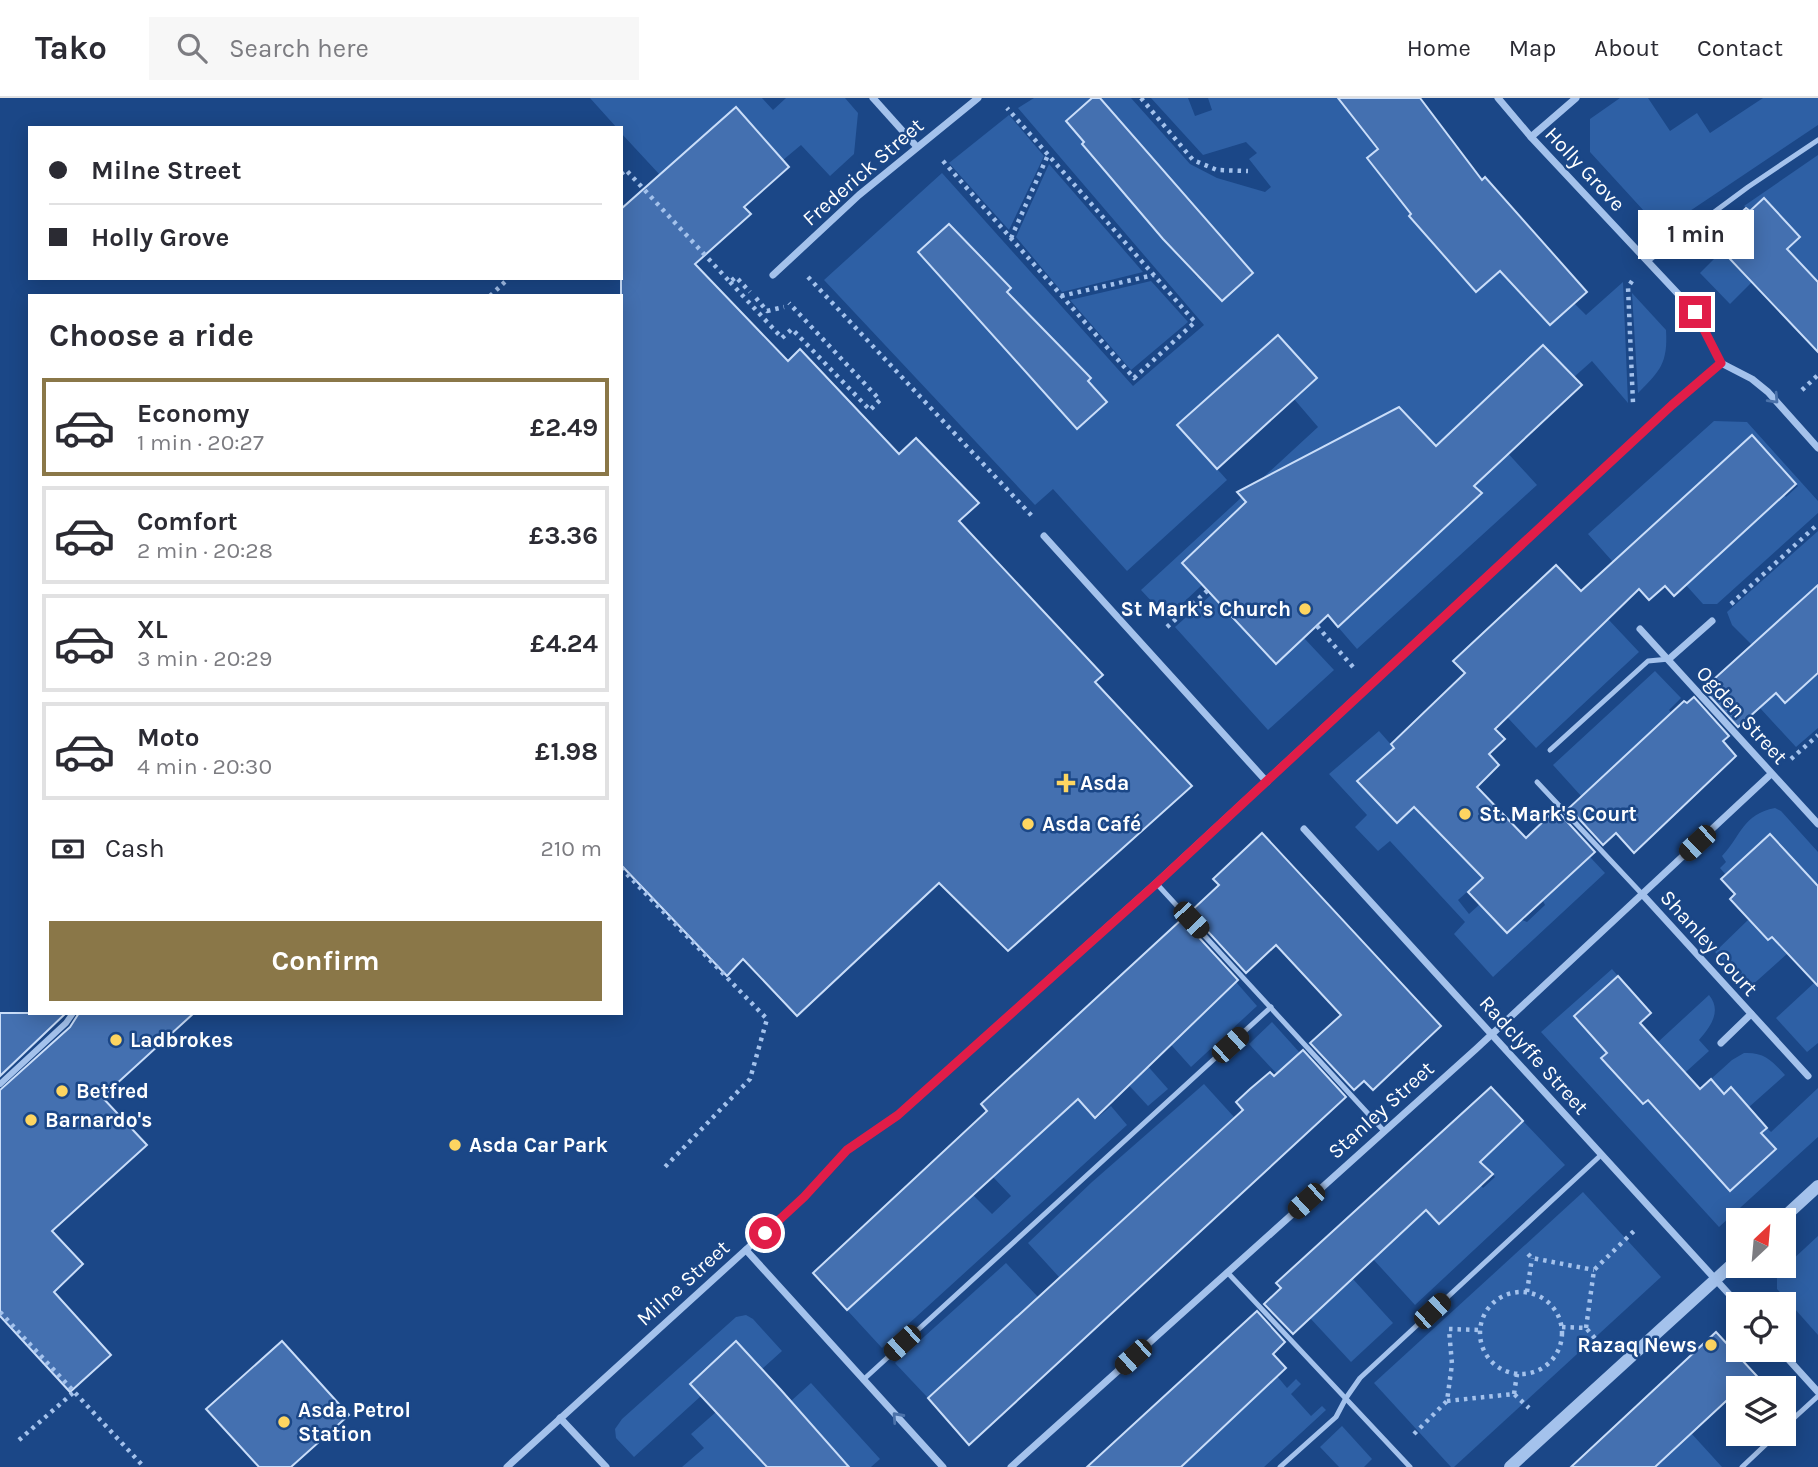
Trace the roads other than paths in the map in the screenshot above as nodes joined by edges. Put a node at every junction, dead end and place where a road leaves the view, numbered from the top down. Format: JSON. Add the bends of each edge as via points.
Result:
{"nodes":[{"id":1,"x":873,"y":98,"type":"edge"},
{"id":2,"x":978,"y":98,"type":"edge"},
{"id":3,"x":1499,"y":98,"type":"edge"},
{"id":4,"x":1576,"y":98,"type":"edge"},
{"id":5,"x":1531,"y":137,"type":"junction"},
{"id":6,"x":1818,"y":140,"type":"edge"},
{"id":7,"x":917,"y":146,"type":"junction"},
{"id":8,"x":1648,"y":261,"type":"junction"},
{"id":9,"x":773,"y":275,"type":"dead end"},
{"id":10,"x":1721,"y":363,"type":"junction"},
{"id":11,"x":1818,"y":448,"type":"edge"},
{"id":12,"x":1044,"y":536,"type":"road end"},
{"id":13,"x":1712,"y":621,"type":"road end"},
{"id":14,"x":1640,"y":629,"type":"dead end"},
{"id":15,"x":1669,"y":659,"type":"junction"},
{"id":16,"x":1550,"y":750,"type":"dead end"},
{"id":17,"x":1771,"y":774,"type":"junction"},
{"id":18,"x":1267,"y":782,"type":"junction"},
{"id":19,"x":1538,"y":782,"type":"dead end"},
{"id":20,"x":1818,"y":824,"type":"edge"},
{"id":21,"x":1304,"y":829,"type":"dead end"},
{"id":22,"x":1157,"y":883,"type":"junction"},
{"id":23,"x":1642,"y":894,"type":"junction"},
{"id":24,"x":1271,"y":1007,"type":"junction"},
{"id":25,"x":1751,"y":1014,"type":"junction"},
{"id":26,"x":72,"y":1015,"type":"edge"},
{"id":27,"x":1492,"y":1033,"type":"junction"},
{"id":28,"x":1721,"y":1043,"type":"dead end"},
{"id":29,"x":1808,"y":1076,"type":"dead end"},
{"id":30,"x":0,"y":1084,"type":"edge"},
{"id":31,"x":1384,"y":1131,"type":"junction"},
{"id":32,"x":1601,"y":1155,"type":"junction"},
{"id":33,"x":1818,"y":1186,"type":"edge"},
{"id":34,"x":1794,"y":1208,"type":"edge"},
{"id":35,"x":746,"y":1250,"type":"junction"},
{"id":36,"x":1726,"y":1269,"type":"edge"},
{"id":37,"x":1227,"y":1272,"type":"junction"},
{"id":38,"x":1715,"y":1279,"type":"junction"},
{"id":39,"x":1727,"y":1292,"type":"edge"},
{"id":40,"x":1790,"y":1362,"type":"edge"},
{"id":41,"x":863,"y":1380,"type":"junction"},
{"id":42,"x":1818,"y":1394,"type":"edge"},
{"id":43,"x":1346,"y":1398,"type":"junction"},
{"id":44,"x":1796,"y":1415,"type":"edge"},
{"id":45,"x":560,"y":1418,"type":"junction"},
{"id":46,"x":1764,"y":1446,"type":"edge"},
{"id":47,"x":507,"y":1467,"type":"edge"},
{"id":48,"x":606,"y":1467,"type":"edge"},
{"id":49,"x":943,"y":1467,"type":"edge"},
{"id":50,"x":1011,"y":1467,"type":"edge"},
{"id":51,"x":1280,"y":1467,"type":"edge"},
{"id":52,"x":1410,"y":1467,"type":"edge"},
{"id":53,"x":1510,"y":1467,"type":"edge"},
{"id":54,"x":1742,"y":1467,"type":"edge"}],
"edges":[{"from":1,"to":7,"type":"street"},
{"from":2,"to":7,"type":"street","name":"Frederick Street"},
{"from":3,"to":5,"type":"street","name":"Holly Grove"},
{"from":4,"to":5,"type":"street"},
{"from":5,"to":8,"type":"street","name":"Holly Grove"},
{"from":6,"to":8,"type":"lane"},
{"from":7,"to":9,"type":"street","name":"Frederick Street"},
{"from":8,"to":10,"type":"street","name":"Holly Grove","via":[[1695,312]]},
{"from":10,"to":11,"type":"street","one_way":true,"via":[[1768,392]]},
{"from":10,"to":18,"type":"street","name":"Milne Street"},
{"from":12,"to":18,"type":"street"},
{"from":13,"to":15,"type":"street","name":"Ogden Street"},
{"from":14,"to":15,"type":"street","name":"Ogden Street"},
{"from":15,"to":16,"type":"lane","via":[[1648,661]]},
{"from":15,"to":17,"type":"street","name":"Ogden Street"},
{"from":17,"to":20,"type":"street","name":"Ogden Street"},
{"from":17,"to":23,"type":"street","name":"Stanley Street"},
{"from":18,"to":22,"type":"street","name":"Milne Street"},
{"from":19,"to":23,"type":"lane"},
{"from":21,"to":27,"type":"street","name":"Radclyffe Street"},
{"from":22,"to":24,"type":"lane"},
{"from":22,"to":35,"type":"street","name":"Milne Street","via":[[898,1115],[847,1150]]},
{"from":23,"to":25,"type":"street","name":"Shanley Court"},
{"from":23,"to":27,"type":"street","name":"Stanley Street"},
{"from":24,"to":31,"type":"lane"},
{"from":24,"to":41,"type":"lane"},
{"from":25,"to":28,"type":"street","name":"Shanley Court"},
{"from":25,"to":29,"type":"street","name":"Shanley Court"},
{"from":26,"to":30,"type":"street"},
{"from":27,"to":31,"type":"street","name":"Stanley Street"},
{"from":27,"to":32,"type":"street","name":"Radclyffe Street"},
{"from":31,"to":37,"type":"street","name":"Stanley Street"},
{"from":32,"to":38,"type":"street","name":"Radclyffe Street"},
{"from":32,"to":43,"type":"lane","via":[[1360,1378]]},
{"from":33,"to":34,"type":"street"},
{"from":35,"to":41,"type":"street"},
{"from":35,"to":45,"type":"street","name":"Milne Street"},
{"from":36,"to":38,"type":"street"},
{"from":37,"to":43,"type":"lane"},
{"from":37,"to":50,"type":"street","name":"Stanley Street"},
{"from":38,"to":39,"type":"street","name":"Radclyffe Street"},
{"from":38,"to":53,"type":"street"},
{"from":40,"to":42,"type":"street"},
{"from":49,"to":41,"type":"street","one_way":true},
{"from":42,"to":44,"type":"lane"},
{"from":43,"to":51,"type":"lane","via":[[1336,1417]]},
{"from":43,"to":52,"type":"lane"},
{"from":45,"to":47,"type":"street","name":"Milne Street"},
{"from":45,"to":48,"type":"street"},
{"from":46,"to":54,"type":"lane"}]}
